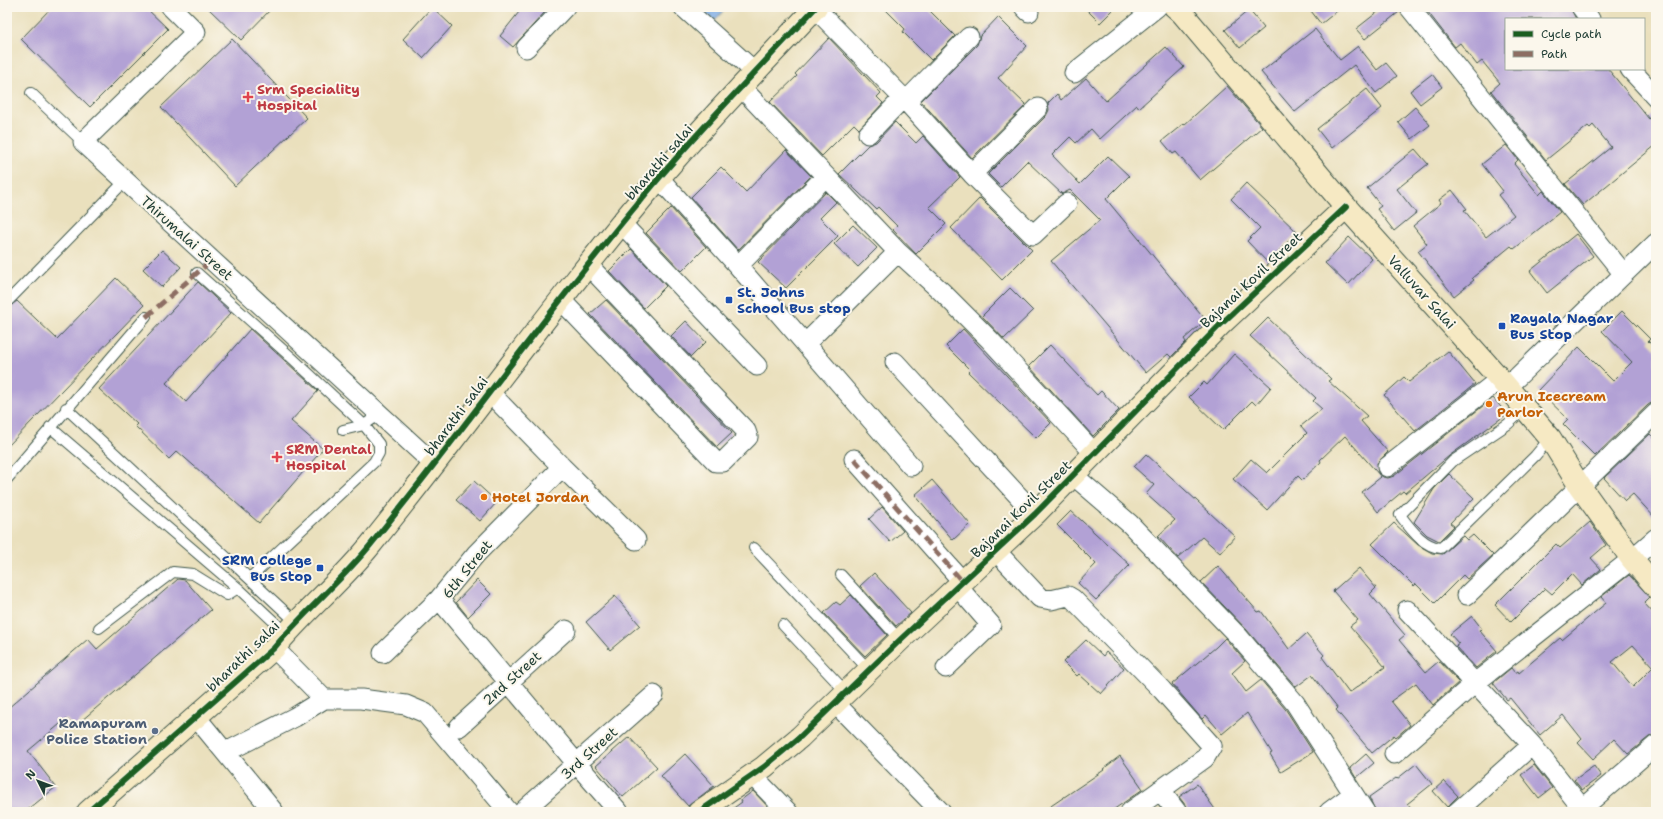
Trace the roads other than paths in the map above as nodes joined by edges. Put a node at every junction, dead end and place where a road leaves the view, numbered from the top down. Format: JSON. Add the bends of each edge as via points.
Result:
{"nodes":[{"id":1,"x":171,"y":7,"type":"edge"},
{"id":2,"x":565,"y":7,"type":"edge"},
{"id":3,"x":683,"y":7,"type":"edge"},
{"id":4,"x":815,"y":7,"type":"edge"},
{"id":5,"x":1157,"y":7,"type":"edge"},
{"id":6,"x":1409,"y":7,"type":"edge"},
{"id":7,"x":1581,"y":7,"type":"edge"},
{"id":8,"x":1182,"y":9,"type":"edge"},
{"id":9,"x":1589,"y":18,"type":"edge"},
{"id":10,"x":970,"y":37,"type":"dead end"},
{"id":11,"x":526,"y":48,"type":"dead end"},
{"id":12,"x":1631,"y":70,"type":"edge"},
{"id":13,"x":1074,"y":73,"type":"dead end"},
{"id":14,"x":747,"y":79,"type":"junction"},
{"id":15,"x":31,"y":93,"type":"dead end"},
{"id":16,"x":1656,"y":97,"type":"edge"},
{"id":17,"x":904,"y":99,"type":"junction"},
{"id":18,"x":1038,"y":108,"type":"dead end"},
{"id":19,"x":868,"y":134,"type":"dead end"},
{"id":20,"x":83,"y":142,"type":"junction"},
{"id":21,"x":972,"y":174,"type":"junction"},
{"id":22,"x":825,"y":177,"type":"junction"},
{"id":23,"x":659,"y":178,"type":"junction"},
{"id":24,"x":125,"y":181,"type":"junction"},
{"id":25,"x":1067,"y":203,"type":"dead end"},
{"id":26,"x":1346,"y":207,"type":"junction"},
{"id":27,"x":622,"y":224,"type":"junction"},
{"id":28,"x":1656,"y":243,"type":"edge"},
{"id":29,"x":898,"y":252,"type":"junction"},
{"id":30,"x":588,"y":265,"type":"junction"},
{"id":31,"x":738,"y":266,"type":"junction"},
{"id":32,"x":197,"y":273,"type":"dead end"},
{"id":33,"x":1623,"y":273,"type":"junction"},
{"id":34,"x":561,"y":300,"type":"junction"},
{"id":35,"x":7,"y":302,"type":"edge"},
{"id":36,"x":146,"y":317,"type":"dead end"},
{"id":37,"x":806,"y":343,"type":"junction"},
{"id":38,"x":895,"y":362,"type":"dead end"},
{"id":39,"x":757,"y":366,"type":"dead end"},
{"id":40,"x":1503,"y":383,"type":"junction"},
{"id":41,"x":489,"y":392,"type":"junction"},
{"id":42,"x":66,"y":408,"type":"junction"},
{"id":43,"x":1525,"y":408,"type":"junction"},
{"id":44,"x":1656,"y":413,"type":"edge"},
{"id":45,"x":380,"y":414,"type":"junction"},
{"id":46,"x":364,"y":425,"type":"junction"},
{"id":47,"x":50,"y":427,"type":"junction"},
{"id":48,"x":343,"y":430,"type":"dead end"},
{"id":49,"x":1550,"y":438,"type":"junction"},
{"id":50,"x":1095,"y":454,"type":"junction"},
{"id":51,"x":854,"y":459,"type":"dead end"},
{"id":52,"x":435,"y":465,"type":"junction"},
{"id":53,"x":911,"y":466,"type":"dead end"},
{"id":54,"x":562,"y":467,"type":"junction"},
{"id":55,"x":1387,"y":467,"type":"dead end"},
{"id":56,"x":1073,"y":475,"type":"junction"},
{"id":57,"x":7,"y":480,"type":"edge"},
{"id":58,"x":1579,"y":485,"type":"junction"},
{"id":59,"x":1035,"y":514,"type":"junction"},
{"id":60,"x":1656,"y":538,"type":"edge"},
{"id":61,"x":636,"y":540,"type":"dead end"},
{"id":62,"x":754,"y":548,"type":"dead end"},
{"id":63,"x":996,"y":551,"type":"junction"},
{"id":64,"x":1632,"y":559,"type":"junction"},
{"id":65,"x":841,"y":575,"type":"dead end"},
{"id":66,"x":250,"y":578,"type":"junction"},
{"id":67,"x":960,"y":584,"type":"junction"},
{"id":68,"x":1656,"y":586,"type":"edge"},
{"id":69,"x":238,"y":588,"type":"junction"},
{"id":70,"x":1466,"y":595,"type":"dead end"},
{"id":71,"x":440,"y":599,"type":"junction"},
{"id":72,"x":1407,"y":610,"type":"dead end"},
{"id":73,"x":783,"y":625,"type":"dead end"},
{"id":74,"x":98,"y":628,"type":"dead end"},
{"id":75,"x":566,"y":630,"type":"dead end"},
{"id":76,"x":285,"y":634,"type":"junction"},
{"id":77,"x":900,"y":640,"type":"junction"},
{"id":78,"x":383,"y":653,"type":"dead end"},
{"id":79,"x":946,"y":668,"type":"dead end"},
{"id":80,"x":869,"y":670,"type":"junction"},
{"id":81,"x":508,"y":682,"type":"junction"},
{"id":82,"x":1475,"y":683,"type":"junction"},
{"id":83,"x":654,"y":695,"type":"dead end"},
{"id":84,"x":840,"y":698,"type":"junction"},
{"id":85,"x":324,"y":699,"type":"junction"},
{"id":86,"x":196,"y":717,"type":"junction"},
{"id":87,"x":459,"y":727,"type":"dead end"},
{"id":88,"x":1532,"y":745,"type":"junction"},
{"id":89,"x":1656,"y":745,"type":"edge"},
{"id":90,"x":226,"y":752,"type":"junction"},
{"id":91,"x":1394,"y":754,"type":"dead end"},
{"id":92,"x":577,"y":764,"type":"junction"},
{"id":93,"x":752,"y":775,"type":"junction"},
{"id":94,"x":1160,"y":790,"type":"junction"},
{"id":95,"x":1352,"y":795,"type":"junction"},
{"id":96,"x":517,"y":811,"type":"edge"},
{"id":97,"x":1582,"y":811,"type":"edge"},
{"id":98,"x":88,"y":812,"type":"edge"},
{"id":99,"x":274,"y":812,"type":"edge"},
{"id":100,"x":619,"y":812,"type":"edge"},
{"id":101,"x":699,"y":812,"type":"edge"},
{"id":102,"x":788,"y":812,"type":"edge"},
{"id":103,"x":940,"y":812,"type":"edge"},
{"id":104,"x":1130,"y":812,"type":"edge"},
{"id":105,"x":1177,"y":812,"type":"edge"},
{"id":106,"x":1329,"y":812,"type":"edge"},
{"id":107,"x":1365,"y":812,"type":"edge"},
{"id":108,"x":1457,"y":812,"type":"edge"}],
"edges":[{"from":1,"to":20,"type":"street","via":[[196,32]]},
{"from":2,"to":11,"type":"street"},
{"from":3,"to":14,"type":"street"},
{"from":4,"to":14,"type":"street","name":"bharathi salai"},
{"from":4,"to":17,"type":"street"},
{"from":5,"to":13,"type":"street"},
{"from":6,"to":33,"type":"street"},
{"from":7,"to":9,"type":"street"},
{"from":8,"to":26,"type":"street","name":"Valluvar Salai"},
{"from":10,"to":17,"type":"street"},
{"from":12,"to":16,"type":"street"},
{"from":14,"to":22,"type":"street"},
{"from":14,"to":23,"type":"street","name":"bharathi salai"},
{"from":15,"to":20,"type":"lane"},
{"from":17,"to":19,"type":"street"},
{"from":17,"to":21,"type":"street"},
{"from":18,"to":21,"type":"street"},
{"from":20,"to":24,"type":"street","name":"Thirumalai Street"},
{"from":21,"to":25,"type":"street","via":[[1033,235]]},
{"from":22,"to":29,"type":"street"},
{"from":22,"to":31,"type":"street"},
{"from":23,"to":27,"type":"street","name":"bharathi salai"},
{"from":23,"to":31,"type":"street"},
{"from":24,"to":35,"type":"lane"},
{"from":24,"to":45,"type":"street","name":"Thirumalai Street"},
{"from":26,"to":40,"type":"street","name":"Valluvar Salai"},
{"from":26,"to":50,"type":"street","name":"Bajanai Kovil Street","via":[[1218,326]]},
{"from":27,"to":30,"type":"street","name":"bharathi salai"},
{"from":27,"to":39,"type":"street"},
{"from":28,"to":33,"type":"street"},
{"from":29,"to":37,"type":"street"},
{"from":29,"to":50,"type":"street","via":[[989,339]]},
{"from":30,"to":34,"type":"street","name":"bharathi salai"},
{"from":30,"to":34,"type":"street","via":[[746,431],[748,437],[723,462],[716,462]]},
{"from":31,"to":37,"type":"street"},
{"from":32,"to":46,"type":"lane"},
{"from":33,"to":40,"type":"street"},
{"from":34,"to":41,"type":"street","name":"bharathi salai"},
{"from":36,"to":42,"type":"lane"},
{"from":37,"to":53,"type":"street"},
{"from":38,"to":59,"type":"street"},
{"from":40,"to":43,"type":"street","name":"Valluvar Salai"},
{"from":40,"to":55,"type":"street"},
{"from":41,"to":52,"type":"street","name":"bharathi salai"},
{"from":41,"to":54,"type":"street"},
{"from":42,"to":47,"type":"lane"},
{"from":42,"to":66,"type":"lane"},
{"from":43,"to":49,"type":"street","name":"Valluvar Salai"},
{"from":43,"to":49,"type":"lane","via":[[1508,424],[1453,461],[1400,515],[1411,529],[1434,548],[1441,548],[1535,456]]},
{"from":44,"to":58,"type":"street"},
{"from":45,"to":46,"type":"lane"},
{"from":45,"to":52,"type":"street","name":"Thirumalai Street"},
{"from":46,"to":48,"type":"lane"},
{"from":46,"to":66,"type":"lane","via":[[379,444],[379,453],[374,462]]},
{"from":47,"to":57,"type":"lane"},
{"from":47,"to":69,"type":"lane"},
{"from":49,"to":58,"type":"street","name":"Valluvar Salai"},
{"from":50,"to":56,"type":"street","name":"Bajanai Kovil Street"},
{"from":51,"to":67,"type":"street"},
{"from":52,"to":76,"type":"street","name":"bharathi salai","via":[[370,546]]},
{"from":54,"to":61,"type":"street"},
{"from":54,"to":71,"type":"street","name":"6th Street","via":[[476,554]]},
{"from":56,"to":59,"type":"street","name":"Bajanai Kovil Street"},
{"from":56,"to":95,"type":"street","via":[[1130,524],[1238,636],[1295,703]]},
{"from":58,"to":64,"type":"street","name":"Valluvar Salai"},
{"from":58,"to":70,"type":"street"},
{"from":59,"to":63,"type":"street","name":"Bajanai Kovil Street"},
{"from":60,"to":64,"type":"street"},
{"from":62,"to":80,"type":"lane"},
{"from":63,"to":67,"type":"street","name":"Bajanai Kovil Street"},
{"from":63,"to":94,"type":"street","via":[[1040,598],[1051,600],[1068,596],[1073,599],[1162,690],[1212,746],[1205,758]]},
{"from":64,"to":68,"type":"street","name":"Valluvar Salai"},
{"from":64,"to":82,"type":"street"},
{"from":65,"to":77,"type":"lane"},
{"from":66,"to":76,"type":"lane"},
{"from":67,"to":77,"type":"street","name":"Bajanai Kovil Street"},
{"from":67,"to":79,"type":"street","via":[[991,624]]},
{"from":69,"to":74,"type":"lane","via":[[227,595],[193,574],[173,572]]},
{"from":69,"to":76,"type":"lane"},
{"from":71,"to":78,"type":"street"},
{"from":71,"to":81,"type":"street","name":"6th Street"},
{"from":72,"to":82,"type":"street"},
{"from":73,"to":84,"type":"lane"},
{"from":75,"to":81,"type":"street","name":"2nd Street"},
{"from":76,"to":85,"type":"street"},
{"from":76,"to":86,"type":"street","name":"bharathi salai"},
{"from":77,"to":80,"type":"street","name":"Bajanai Kovil Street"},
{"from":80,"to":84,"type":"street","name":"Bajanai Kovil Street"},
{"from":81,"to":87,"type":"street","name":"2nd Street"},
{"from":81,"to":92,"type":"street","name":"6th Street"},
{"from":82,"to":88,"type":"street"},
{"from":82,"to":91,"type":"street"},
{"from":83,"to":92,"type":"street","name":"3rd Street"},
{"from":84,"to":93,"type":"street","name":"Bajanai Kovil Street","via":[[800,737]]},
{"from":84,"to":103,"type":"street"},
{"from":85,"to":90,"type":"street","via":[[295,717]]},
{"from":85,"to":96,"type":"street","via":[[361,699],[398,704],[425,713]]},
{"from":86,"to":90,"type":"street"},
{"from":86,"to":98,"type":"street","name":"bharathi salai"},
{"from":88,"to":97,"type":"street"},
{"from":88,"to":108,"type":"street"},
{"from":89,"to":97,"type":"street"},
{"from":90,"to":99,"type":"street"},
{"from":92,"to":96,"type":"street","name":"3rd Street"},
{"from":92,"to":100,"type":"street","name":"6th Street"},
{"from":93,"to":101,"type":"street","name":"Bajanai Kovil Street"},
{"from":93,"to":102,"type":"street"},
{"from":94,"to":104,"type":"street"},
{"from":94,"to":105,"type":"street"},
{"from":95,"to":106,"type":"street"},
{"from":95,"to":107,"type":"street"}]}
